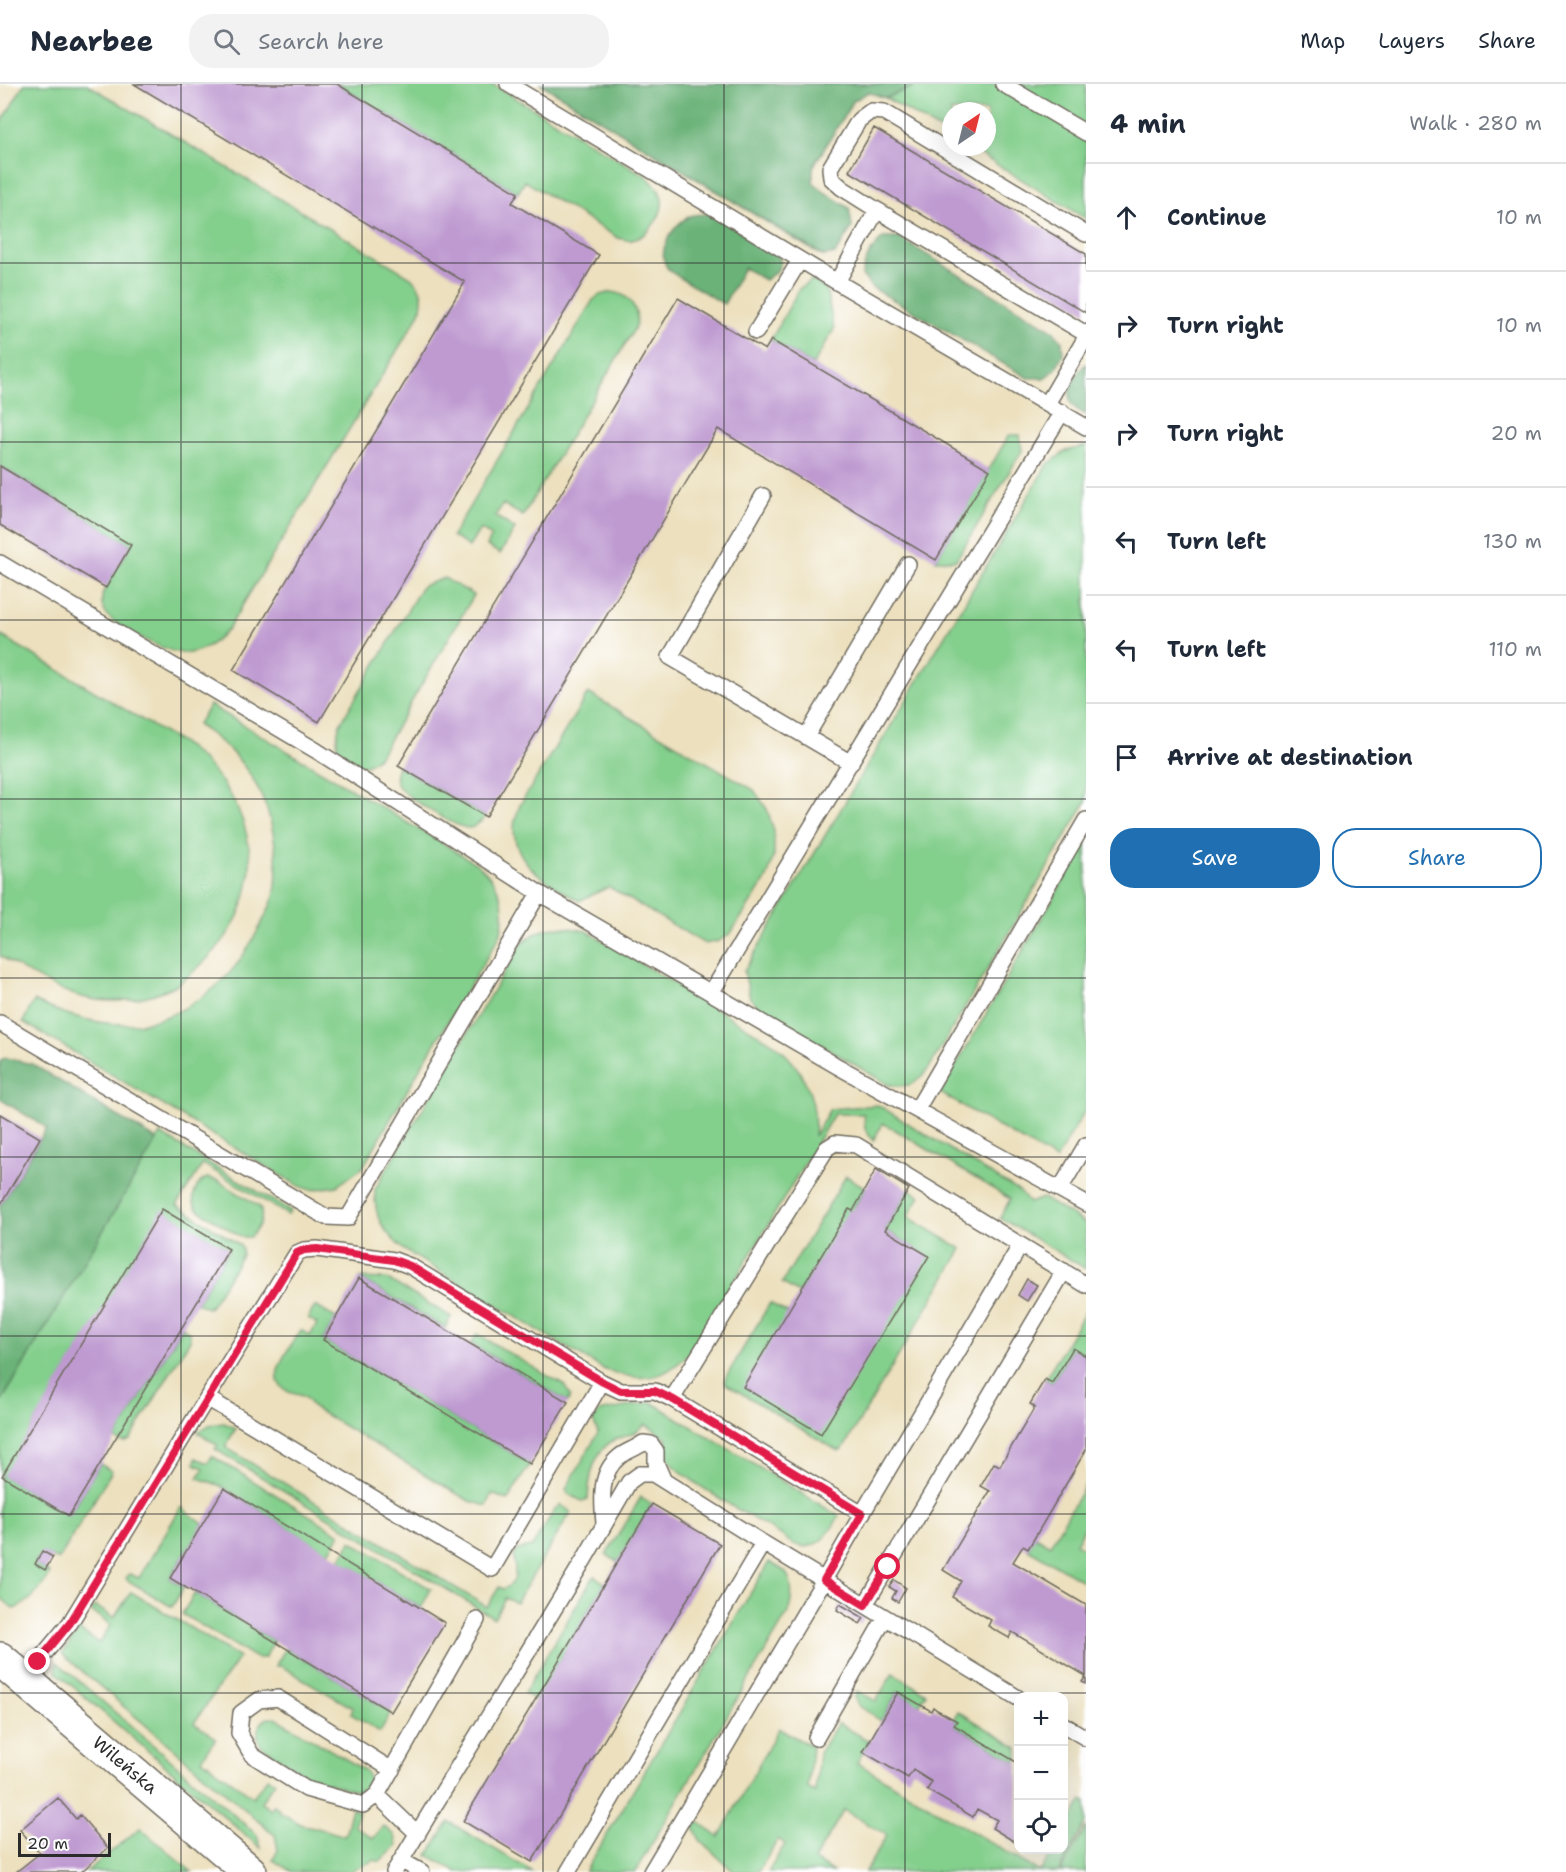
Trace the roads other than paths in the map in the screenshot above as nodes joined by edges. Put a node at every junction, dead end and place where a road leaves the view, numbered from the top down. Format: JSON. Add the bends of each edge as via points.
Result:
{"nodes":[{"id":1,"x":508,"y":84,"type":"edge"},
{"id":2,"x":1003,"y":84,"type":"edge"},
{"id":3,"x":1086,"y":133,"type":"edge"},
{"id":4,"x":877,"y":210,"type":"junction"},
{"id":5,"x":1086,"y":234,"type":"edge"},
{"id":6,"x":800,"y":260,"type":"junction"},
{"id":7,"x":837,"y":282,"type":"junction"},
{"id":8,"x":756,"y":332,"type":"dead end"},
{"id":9,"x":1086,"y":335,"type":"edge"},
{"id":10,"x":1047,"y":404,"type":"junction"},
{"id":11,"x":1062,"y":412,"type":"junction"},
{"id":12,"x":1086,"y":426,"type":"edge"},
{"id":13,"x":763,"y":496,"type":"dead end"},
{"id":14,"x":0,"y":563,"type":"edge"},
{"id":15,"x":908,"y":564,"type":"dead end"},
{"id":16,"x":806,"y":737,"type":"junction"},
{"id":17,"x":851,"y":763,"type":"junction"},
{"id":18,"x":1086,"y":820,"type":"edge"},
{"id":19,"x":539,"y":893,"type":"junction"},
{"id":20,"x":711,"y":993,"type":"junction"},
{"id":21,"x":0,"y":1023,"type":"edge"},
{"id":22,"x":917,"y":1109,"type":"junction"},
{"id":23,"x":1086,"y":1145,"type":"edge"},
{"id":24,"x":1060,"y":1189,"type":"junction"},
{"id":25,"x":1086,"y":1204,"type":"edge"},
{"id":26,"x":1020,"y":1246,"type":"junction"},
{"id":27,"x":1064,"y":1271,"type":"junction"},
{"id":28,"x":1086,"y":1285,"type":"edge"},
{"id":29,"x":603,"y":1382,"type":"junction"},
{"id":30,"x":207,"y":1398,"type":"junction"},
{"id":31,"x":672,"y":1399,"type":"junction"},
{"id":32,"x":663,"y":1479,"type":"junction"},
{"id":33,"x":862,"y":1514,"type":"junction"},
{"id":34,"x":604,"y":1523,"type":"junction"},
{"id":35,"x":764,"y":1543,"type":"junction"},
{"id":36,"x":824,"y":1580,"type":"junction"},
{"id":37,"x":865,"y":1605,"type":"junction"},
{"id":38,"x":885,"y":1618,"type":"junction"},
{"id":39,"x":477,"y":1620,"type":"dead end"},
{"id":40,"x":12,"y":1669,"type":"edge"},
{"id":41,"x":1014,"y":1696,"type":"edge"},
{"id":42,"x":1068,"y":1727,"type":"edge"},
{"id":43,"x":816,"y":1738,"type":"dead end"},
{"id":44,"x":1086,"y":1738,"type":"edge"},
{"id":45,"x":392,"y":1770,"type":"junction"},
{"id":46,"x":377,"y":1795,"type":"junction"},
{"id":47,"x":418,"y":1834,"type":"junction"},
{"id":48,"x":398,"y":1867,"type":"edge"},
{"id":49,"x":250,"y":1872,"type":"edge"},
{"id":50,"x":422,"y":1872,"type":"edge"},
{"id":51,"x":568,"y":1872,"type":"edge"},
{"id":52,"x":651,"y":1872,"type":"edge"}],
"edges":[{"from":1,"to":6,"type":"lane"},
{"from":2,"to":3,"type":"lane"},
{"from":4,"to":5,"type":"lane","via":[[842,188],[831,178],[830,168],[859,120],[871,111],[884,112]]},
{"from":4,"to":7,"type":"lane"},
{"from":4,"to":9,"type":"lane"},
{"from":6,"to":7,"type":"lane"},
{"from":6,"to":8,"type":"lane"},
{"from":7,"to":10,"type":"lane"},
{"from":9,"to":10,"type":"lane"},
{"from":10,"to":11,"type":"lane"},
{"from":11,"to":12,"type":"lane"},
{"from":11,"to":17,"type":"lane"},
{"from":13,"to":16,"type":"lane","via":[[670,657]]},
{"from":14,"to":19,"type":"lane","via":[[317,751]]},
{"from":15,"to":16,"type":"lane"},
{"from":16,"to":17,"type":"lane"},
{"from":17,"to":20,"type":"lane"},
{"from":18,"to":22,"type":"lane"},
{"from":19,"to":20,"type":"lane"},
{"from":19,"to":21,"type":"lane","via":[[348,1218],[326,1217]]},
{"from":20,"to":22,"type":"lane"},
{"from":22,"to":24,"type":"lane"},
{"from":23,"to":24,"type":"lane"},
{"from":24,"to":25,"type":"lane"},
{"from":26,"to":27,"type":"lane"},
{"from":26,"to":31,"type":"lane","via":[[856,1145],[835,1143],[827,1148]]},
{"from":26,"to":33,"type":"lane"},
{"from":27,"to":28,"type":"lane"},
{"from":27,"to":37,"type":"lane"},
{"from":29,"to":30,"type":"lane","via":[[410,1266],[394,1260],[310,1248],[297,1253]]},
{"from":29,"to":30,"type":"lane","via":[[492,1569]]},
{"from":29,"to":31,"type":"lane","via":[[621,1391],[655,1391]]},
{"from":30,"to":40,"type":"lane","via":[[70,1623]]},
{"from":31,"to":33,"type":"lane"},
{"from":32,"to":34,"type":"lane","via":[[640,1474],[629,1482]]},
{"from":32,"to":34,"type":"lane","via":[[651,1444],[643,1443],[622,1455],[604,1477]]},
{"from":32,"to":35,"type":"lane"},
{"from":33,"to":36,"type":"lane"},
{"from":34,"to":47,"type":"lane"},
{"from":35,"to":36,"type":"lane"},
{"from":35,"to":51,"type":"lane"},
{"from":36,"to":37,"type":"lane"},
{"from":36,"to":52,"type":"lane"},
{"from":37,"to":38,"type":"lane"},
{"from":38,"to":41,"type":"lane"},
{"from":38,"to":43,"type":"lane"},
{"from":39,"to":45,"type":"lane"},
{"from":40,"to":49,"type":"street","name":"Wileńska"},
{"from":42,"to":44,"type":"lane"},
{"from":45,"to":46,"type":"lane"},
{"from":45,"to":46,"type":"lane","via":[[278,1698],[259,1700],[241,1713],[239,1733],[252,1755],[306,1789],[363,1805]]},
{"from":46,"to":47,"type":"lane"},
{"from":47,"to":48,"type":"lane"},
{"from":48,"to":50,"type":"lane"}]}
